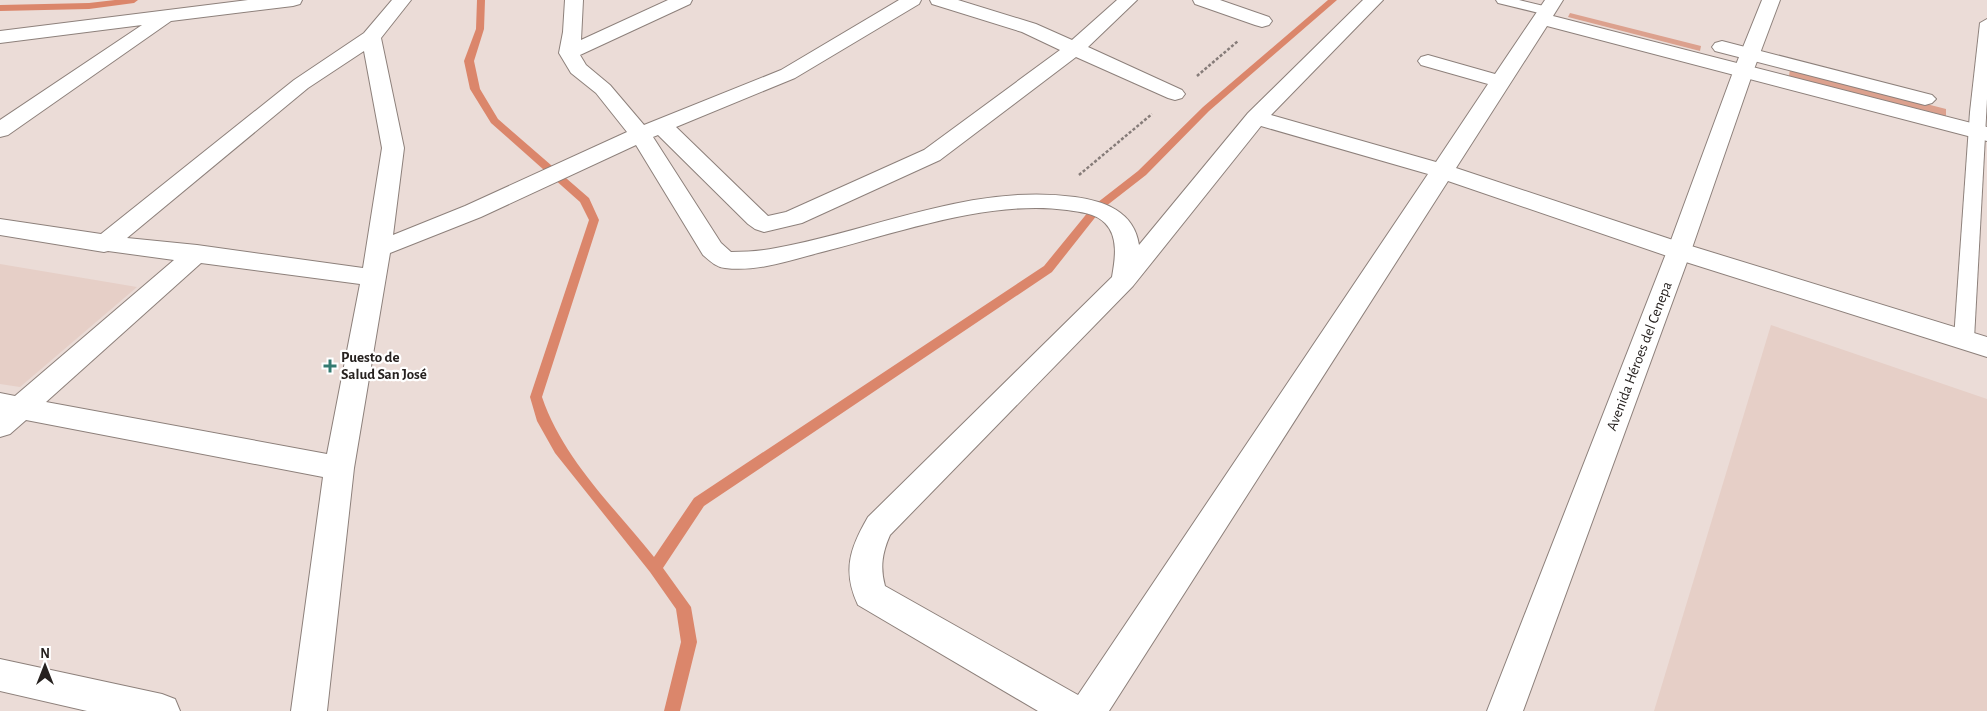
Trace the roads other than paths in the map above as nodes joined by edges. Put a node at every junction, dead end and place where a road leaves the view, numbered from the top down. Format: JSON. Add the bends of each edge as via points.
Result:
{"nodes":[{"id":1,"x":293,"y":0,"type":"edge"},
{"id":2,"x":402,"y":0,"type":"edge"},
{"id":3,"x":574,"y":0,"type":"edge"},
{"id":4,"x":683,"y":0,"type":"edge"},
{"id":5,"x":912,"y":0,"type":"edge"},
{"id":6,"x":939,"y":0,"type":"edge"},
{"id":7,"x":1128,"y":0,"type":"edge"},
{"id":8,"x":1202,"y":0,"type":"edge"},
{"id":9,"x":1374,"y":0,"type":"edge"},
{"id":10,"x":1503,"y":0,"type":"edge"},
{"id":11,"x":1771,"y":0,"type":"edge"},
{"id":12,"x":1549,"y":8,"type":"edge"},
{"id":13,"x":166,"y":17,"type":"junction"},
{"id":14,"x":1262,"y":21,"type":"dead end"},
{"id":15,"x":1987,"y":23,"type":"edge"},
{"id":16,"x":0,"y":37,"type":"edge"},
{"id":17,"x":371,"y":37,"type":"junction"},
{"id":18,"x":1075,"y":48,"type":"junction"},
{"id":19,"x":569,"y":53,"type":"junction"},
{"id":20,"x":1428,"y":61,"type":"dead end"},
{"id":21,"x":1746,"y":63,"type":"junction"},
{"id":22,"x":1502,"y":82,"type":"junction"},
{"id":23,"x":1176,"y":94,"type":"dead end"},
{"id":24,"x":1256,"y":118,"type":"junction"},
{"id":25,"x":1982,"y":123,"type":"edge"},
{"id":26,"x":0,"y":130,"type":"edge"},
{"id":27,"x":642,"y":133,"type":"junction"},
{"id":28,"x":1442,"y":171,"type":"junction"},
{"id":29,"x":0,"y":227,"type":"edge"},
{"id":30,"x":104,"y":244,"type":"junction"},
{"id":31,"x":378,"y":249,"type":"junction"},
{"id":32,"x":1679,"y":251,"type":"junction"},
{"id":33,"x":197,"y":253,"type":"junction"},
{"id":34,"x":374,"y":278,"type":"junction"},
{"id":35,"x":1124,"y":280,"type":"junction"},
{"id":36,"x":1976,"y":343,"type":"edge"},
{"id":37,"x":7,"y":413,"type":"edge"},
{"id":38,"x":339,"y":468,"type":"junction"},
{"id":39,"x":0,"y":675,"type":"edge"},
{"id":40,"x":162,"y":711,"type":"edge"},
{"id":41,"x":309,"y":711,"type":"edge"},
{"id":42,"x":1071,"y":711,"type":"edge"},
{"id":43,"x":1088,"y":711,"type":"edge"},
{"id":44,"x":1505,"y":711,"type":"edge"}],
"edges":[{"from":1,"to":13,"type":"street"},
{"from":2,"to":17,"type":"street"},
{"from":3,"to":19,"type":"street"},
{"from":4,"to":19,"type":"street"},
{"from":5,"to":27,"type":"street","via":[[790,73]]},
{"from":6,"to":18,"type":"street","via":[[1028,28]]},
{"from":7,"to":18,"type":"street"},
{"from":8,"to":14,"type":"street"},
{"from":9,"to":24,"type":"street"},
{"from":10,"to":12,"type":"lane"},
{"from":11,"to":21,"type":"street","name":"Avenida Héroes del Cenepa"},
{"from":12,"to":21,"type":"street","via":[[1722,65]]},
{"from":12,"to":22,"type":"street"},
{"from":13,"to":16,"type":"street"},
{"from":13,"to":26,"type":"street"},
{"from":15,"to":25,"type":"lane"},
{"from":17,"to":30,"type":"street","via":[[301,84]]},
{"from":17,"to":31,"type":"street","via":[[393,148]]},
{"from":18,"to":23,"type":"street"},
{"from":18,"to":27,"type":"street","via":[[932,155],[778,222],[764,224]]},
{"from":19,"to":27,"type":"street","via":[[578,69],[603,90]]},
{"from":20,"to":22,"type":"street"},
{"from":21,"to":25,"type":"street"},
{"from":21,"to":32,"type":"street","name":"Avenida Héroes del Cenepa"},
{"from":22,"to":28,"type":"street"},
{"from":24,"to":28,"type":"street"},
{"from":24,"to":35,"type":"street"},
{"from":25,"to":36,"type":"lane"},
{"from":27,"to":31,"type":"street","via":[[408,239]]},
{"from":27,"to":35,"type":"street","via":[[712,249],[725,260],[777,256],[968,207],[1040,199],[1097,208],[1114,218],[1126,234],[1129,248]]},
{"from":28,"to":32,"type":"street"},
{"from":28,"to":43,"type":"street"},
{"from":29,"to":30,"type":"street"},
{"from":30,"to":33,"type":"street"},
{"from":31,"to":34,"type":"street"},
{"from":32,"to":36,"type":"street"},
{"from":32,"to":44,"type":"street","name":"Avenida Héroes del Cenepa"},
{"from":33,"to":34,"type":"street"},
{"from":33,"to":37,"type":"street"},
{"from":34,"to":38,"type":"street"},
{"from":35,"to":42,"type":"street","via":[[879,526],[868,547],[864,570],[870,595]]},
{"from":37,"to":38,"type":"street"},
{"from":38,"to":41,"type":"street"},
{"from":39,"to":40,"type":"street"}]}
